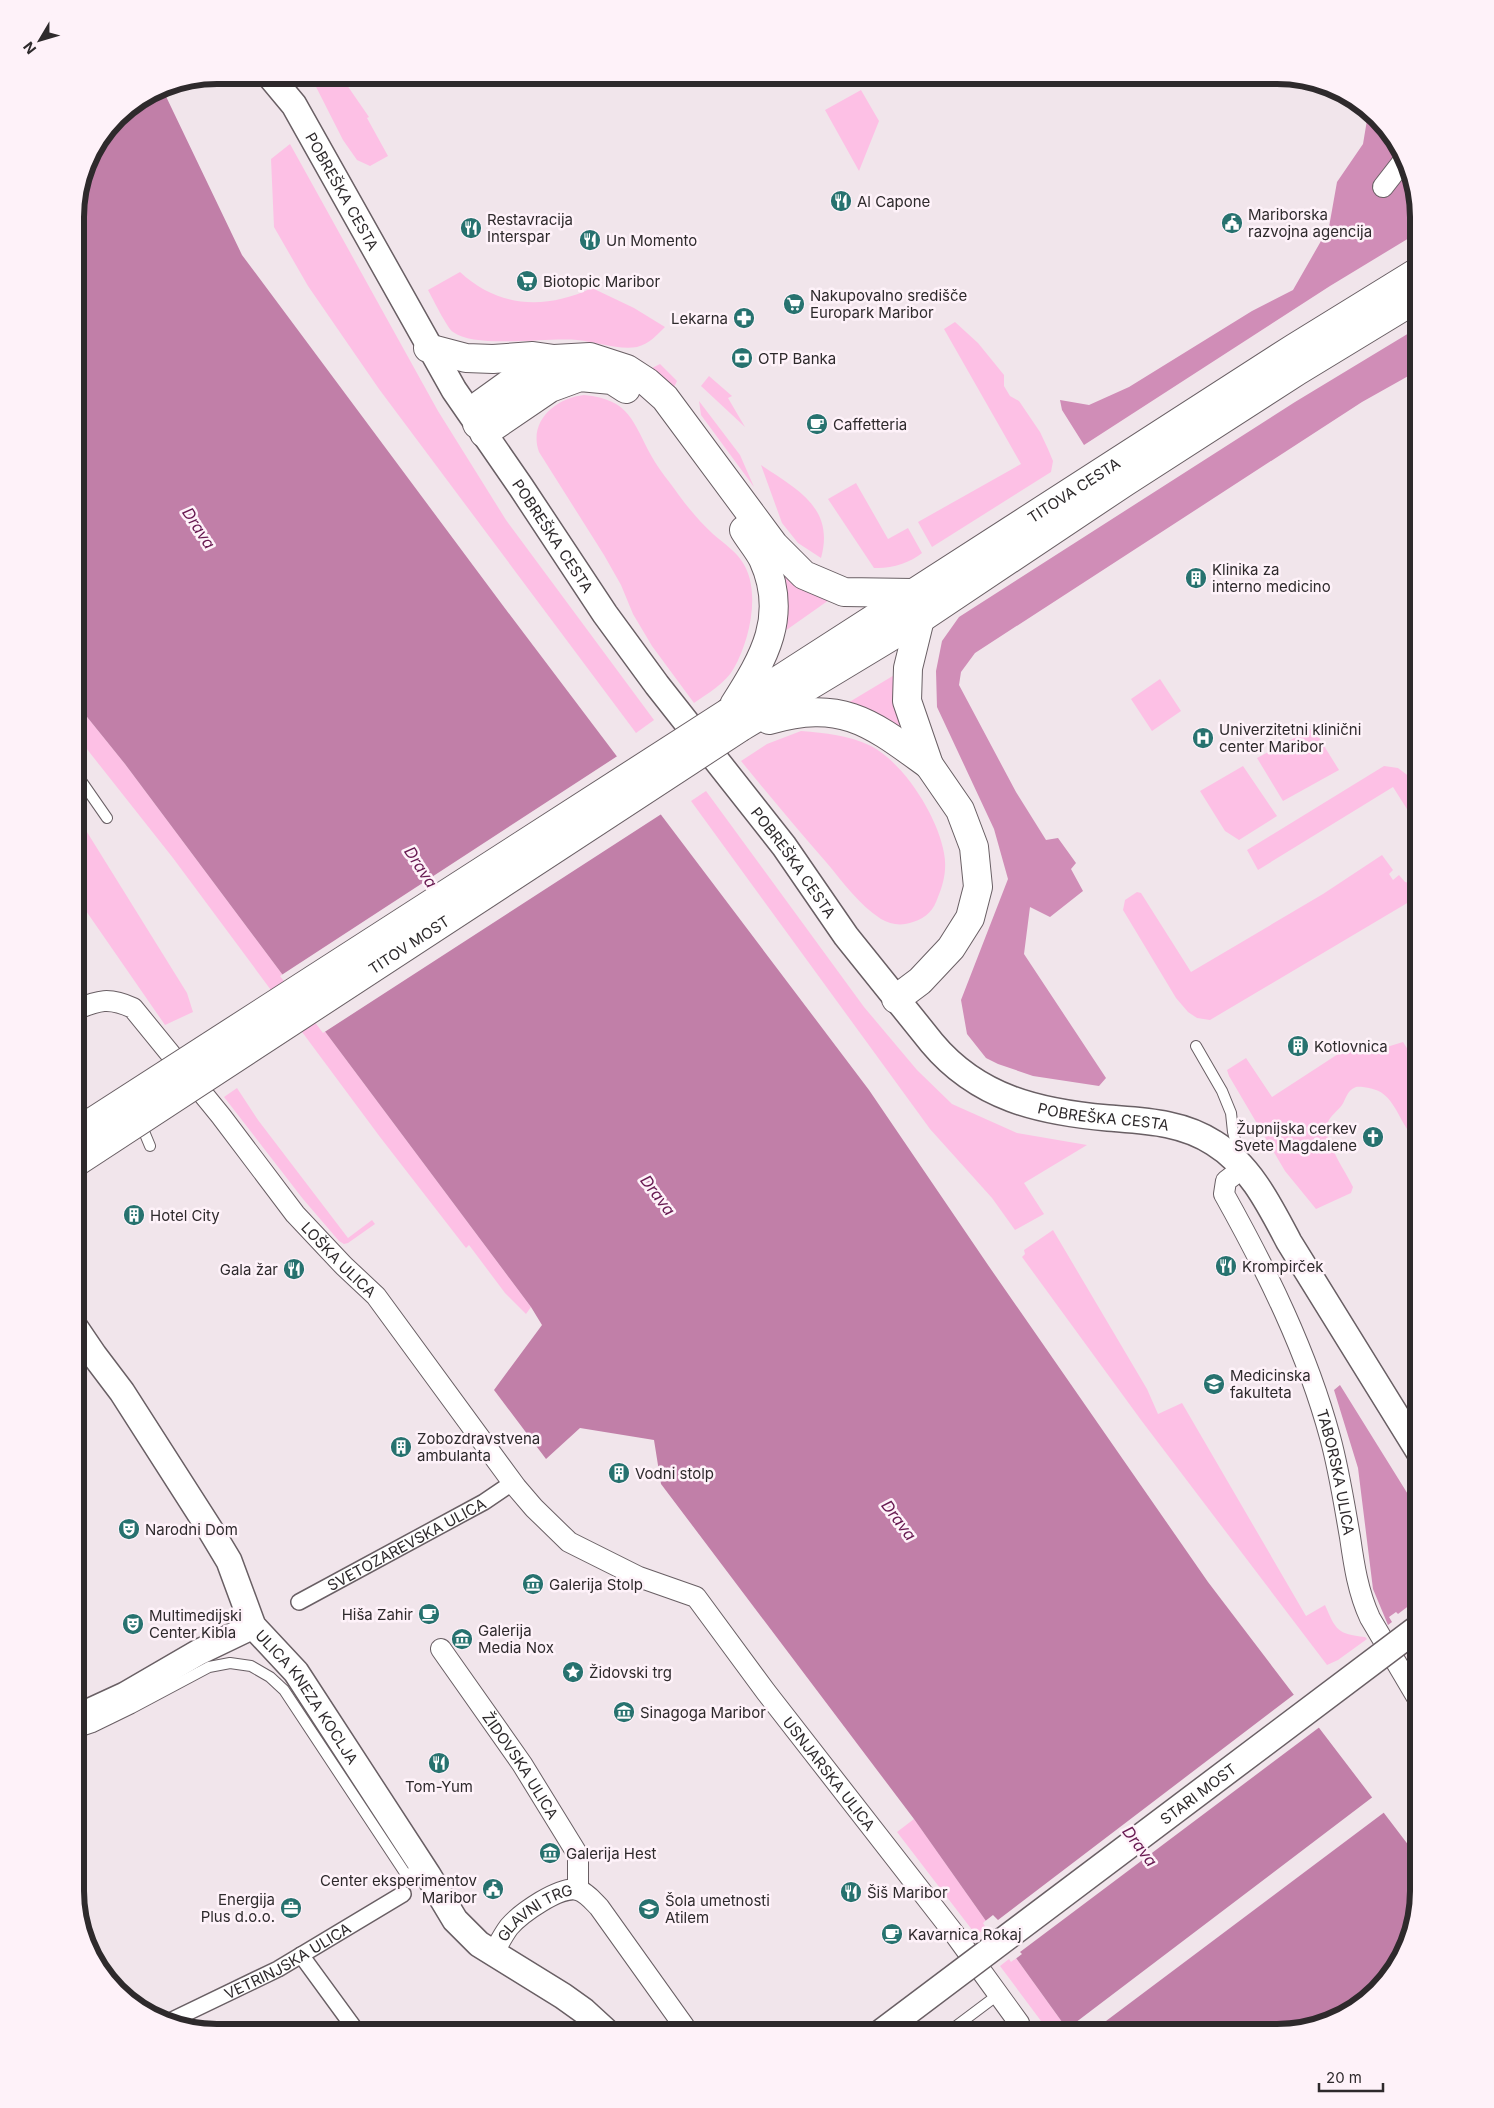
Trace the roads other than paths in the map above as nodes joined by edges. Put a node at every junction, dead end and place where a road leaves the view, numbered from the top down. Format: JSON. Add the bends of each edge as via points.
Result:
{"nodes":[{"id":1,"x":276,"y":84,"type":"edge"},
{"id":2,"x":291,"y":84,"type":"edge"},
{"id":3,"x":294,"y":105,"type":"junction"},
{"id":4,"x":1400,"y":165,"type":"edge"},
{"id":5,"x":1383,"y":187,"type":"dead end"},
{"id":6,"x":1410,"y":277,"type":"edge"},
{"id":7,"x":1410,"y":302,"type":"edge"},
{"id":8,"x":428,"y":348,"type":"junction"},
{"id":9,"x":554,"y":359,"type":"junction"},
{"id":10,"x":480,"y":429,"type":"junction"},
{"id":11,"x":917,"y":606,"type":"junction"},
{"id":12,"x":735,"y":719,"type":"junction"},
{"id":13,"x":929,"y":765,"type":"junction"},
{"id":14,"x":84,"y":785,"type":"edge"},
{"id":15,"x":108,"y":818,"type":"dead end"},
{"id":16,"x":896,"y":999,"type":"junction"},
{"id":17,"x":84,"y":1007,"type":"edge"},
{"id":18,"x":1196,"y":1046,"type":"dead end"},
{"id":19,"x":189,"y":1076,"type":"junction"},
{"id":20,"x":135,"y":1112,"type":"junction"},
{"id":21,"x":84,"y":1127,"type":"edge"},
{"id":22,"x":84,"y":1145,"type":"edge"},
{"id":23,"x":150,"y":1146,"type":"dead end"},
{"id":24,"x":84,"y":1157,"type":"edge"},
{"id":25,"x":1243,"y":1168,"type":"junction"},
{"id":26,"x":84,"y":1341,"type":"edge"},
{"id":27,"x":1410,"y":1437,"type":"edge"},
{"id":28,"x":512,"y":1483,"type":"junction"},
{"id":29,"x":299,"y":1602,"type":"dead end"},
{"id":30,"x":253,"y":1626,"type":"junction"},
{"id":31,"x":1410,"y":1634,"type":"edge"},
{"id":32,"x":441,"y":1650,"type":"dead end"},
{"id":33,"x":1410,"y":1686,"type":"edge"},
{"id":34,"x":84,"y":1714,"type":"edge"},
{"id":35,"x":84,"y":1730,"type":"edge"},
{"id":36,"x":428,"y":1875,"type":"junction"},
{"id":37,"x":578,"y":1890,"type":"junction"},
{"id":38,"x":403,"y":1894,"type":"dead end"},
{"id":39,"x":493,"y":1954,"type":"junction"},
{"id":40,"x":301,"y":1955,"type":"junction"},
{"id":41,"x":999,"y":1994,"type":"junction"},
{"id":42,"x":177,"y":2018,"type":"edge"},
{"id":43,"x":351,"y":2024,"type":"edge"},
{"id":44,"x":598,"y":2024,"type":"edge"},
{"id":45,"x":683,"y":2024,"type":"edge"},
{"id":46,"x":892,"y":2024,"type":"edge"},
{"id":47,"x":959,"y":2024,"type":"edge"},
{"id":48,"x":1019,"y":2024,"type":"edge"}],
"edges":[{"from":1,"to":3,"type":"street","name":"POBREŠKA CESTA"},
{"from":2,"to":3,"type":"street","name":"POBREŠKA CESTA"},
{"from":3,"to":8,"type":"street","name":"POBREŠKA CESTA"},
{"from":4,"to":5,"type":"street"},
{"from":6,"to":11,"type":"main road","name":"TITOVA CESTA","via":[[1277,359]]},
{"from":7,"to":11,"type":"main road","name":"TITOVA CESTA","via":[[1125,482]]},
{"from":8,"to":9,"type":"main road","via":[[466,358],[533,356]]},
{"from":8,"to":10,"type":"street","name":"POBREŠKA CESTA"},
{"from":9,"to":10,"type":"main road","via":[[481,404]]},
{"from":9,"to":11,"type":"main road","via":[[590,357],[627,369],[647,382],[665,398],[774,545],[804,575],[844,592]]},
{"from":10,"to":12,"type":"main road","via":[[550,388],[580,377],[612,380],[640,397],[666,426],[738,520],[763,560],[775,599],[770,639]]},
{"from":10,"to":16,"type":"street","name":"POBREŠKA CESTA","via":[[657,686],[784,846],[846,936]]},
{"from":11,"to":12,"type":"main road","name":"TITOVA CESTA"},
{"from":11,"to":13,"type":"main road","via":[[907,701]]},
{"from":12,"to":13,"type":"main road","via":[[814,710],[836,713],[882,731]]},
{"from":12,"to":21,"type":"main road","name":"TITOV MOST","bridge":true},
{"from":12,"to":24,"type":"main road","name":"TITOV MOST","bridge":true},
{"from":13,"to":16,"type":"main road","via":[[960,810],[974,847],[978,887],[970,918],[951,948],[920,981]]},
{"from":14,"to":15,"type":"lane"},
{"from":16,"to":25,"type":"street","name":"POBREŠKA CESTA","via":[[944,1058],[979,1085],[1022,1104],[1047,1110],[1170,1123],[1214,1143]]},
{"from":17,"to":19,"type":"street","name":"LOŠKA ULICA","via":[[105,1000],[133,1008]]},
{"from":18,"to":25,"type":"lane","via":[[1231,1113]]},
{"from":19,"to":20,"type":"lane"},
{"from":19,"to":28,"type":"street","name":"LOŠKA ULICA","via":[[295,1214],[376,1296]]},
{"from":20,"to":22,"type":"lane"},
{"from":20,"to":23,"type":"lane"},
{"from":25,"to":27,"type":"street","name":"POBREŠKA CESTA","via":[[1271,1206],[1289,1242]]},
{"from":25,"to":33,"type":"street","name":"TABORSKA ULICA","via":[[1226,1181],[1224,1194],[1269,1279],[1317,1391],[1340,1477],[1355,1574],[1364,1604]]},
{"from":26,"to":30,"type":"street","name":"ULICA KNEZA KOCLJA","via":[[122,1392],[229,1561]]},
{"from":28,"to":29,"type":"street","name":"SVETOZAREVSKA ULICA","via":[[484,1502]]},
{"from":28,"to":41,"type":"street","name":"USNJARSKA ULICA","via":[[569,1542],[638,1577],[696,1597]]},
{"from":30,"to":34,"type":"street"},
{"from":30,"to":36,"type":"street","name":"ULICA KNEZA KOCLJA","via":[[296,1672]]},
{"from":31,"to":46,"type":"street","name":"STARI MOST","bridge":true},
{"from":32,"to":37,"type":"street","name":"ŽIDOVSKA ULICA","via":[[522,1764],[578,1855]]},
{"from":35,"to":36,"type":"lane","via":[[208,1667],[230,1663],[251,1666],[284,1690],[405,1873]]},
{"from":36,"to":39,"type":"street","name":"ULICA KNEZA KOCLJA","via":[[454,1920]]},
{"from":37,"to":39,"type":"street","name":"GLAVNI TRG","via":[[569,1889],[523,1913],[508,1928]]},
{"from":37,"to":45,"type":"street","name":"GLAVNI TRG","via":[[599,1907]]},
{"from":38,"to":40,"type":"street","name":"VETRINJSKA ULICA"},
{"from":39,"to":44,"type":"street","name":"GLAVNI TRG","via":[[563,1996]]},
{"from":40,"to":42,"type":"street","name":"VETRINJSKA ULICA","via":[[258,1980]]},
{"from":40,"to":43,"type":"street"},
{"from":41,"to":47,"type":"lane"},
{"from":41,"to":48,"type":"street","name":"USNJARSKA ULICA"}]}
